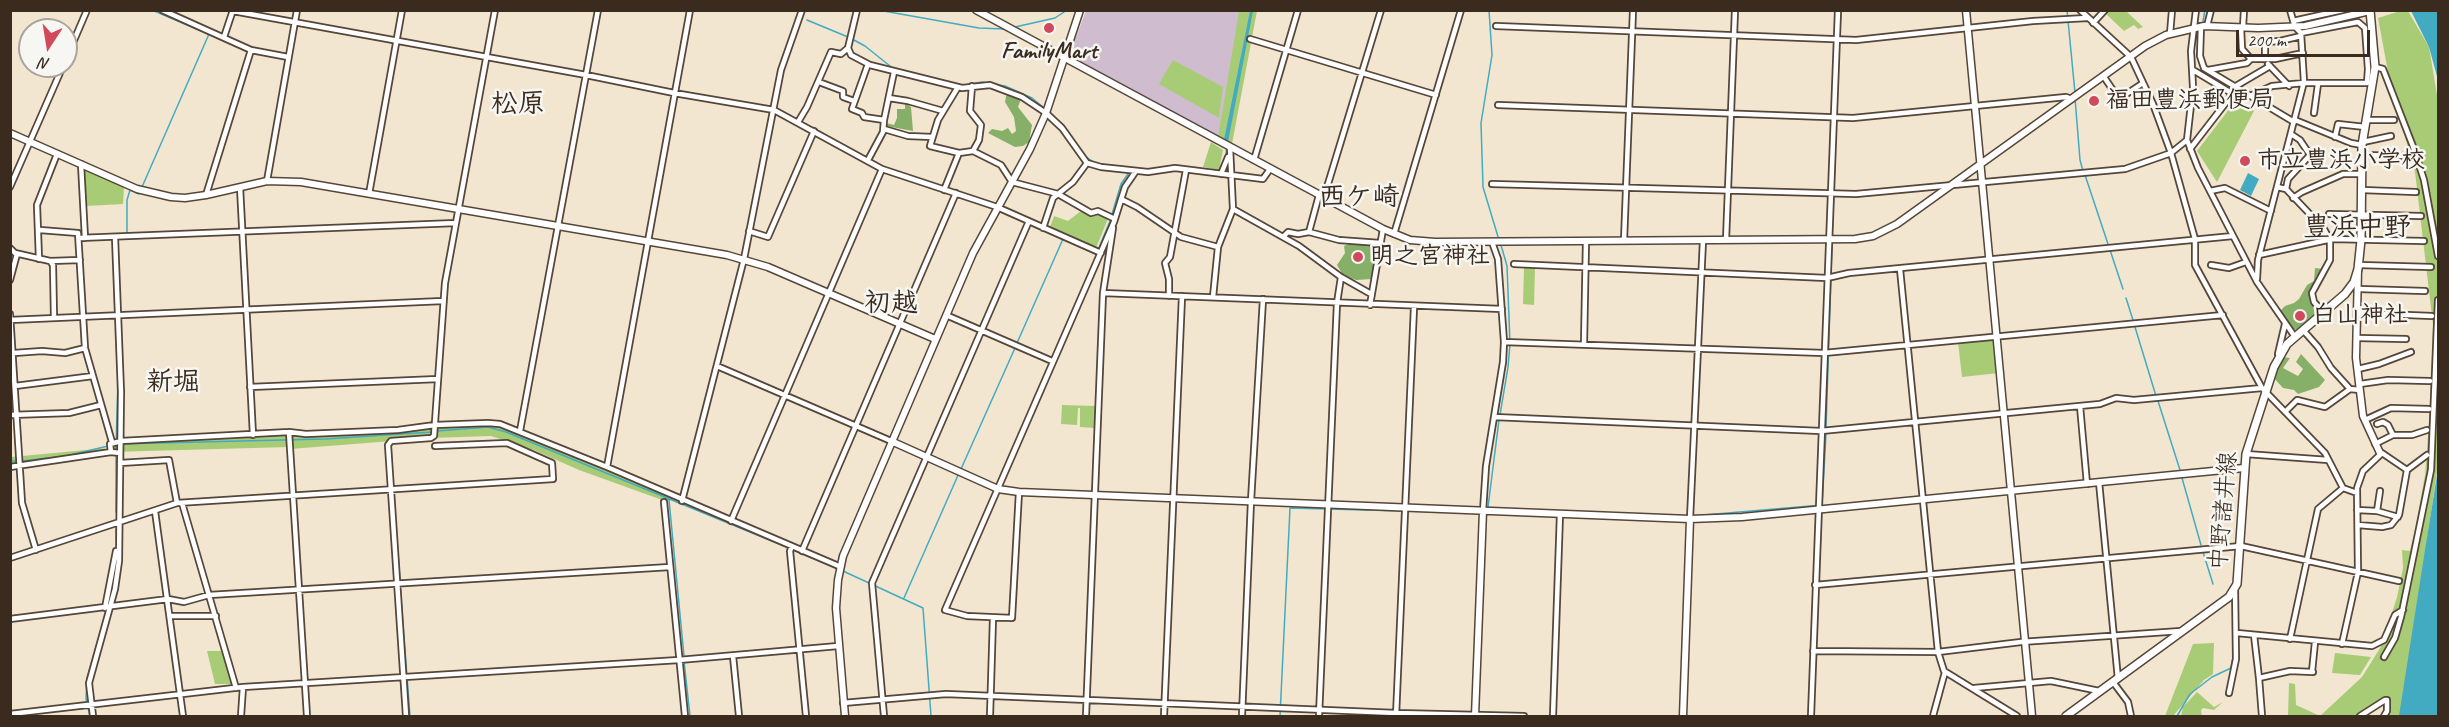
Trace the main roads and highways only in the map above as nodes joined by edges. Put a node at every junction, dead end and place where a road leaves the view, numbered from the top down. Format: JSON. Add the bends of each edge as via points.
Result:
{"nodes":[{"id":1,"x":2371,"y":11,"type":"edge"},
{"id":2,"x":2066,"y":717,"type":"edge"}],
"edges":[{"from":1,"to":2,"type":"main road","name":"中野諸井線","via":[[2375,67],[2362,143],[2359,267],[2345,294],[2283,349],[2264,390],[2246,454],[2239,577],[2235,588],[2229,597]]}]}
